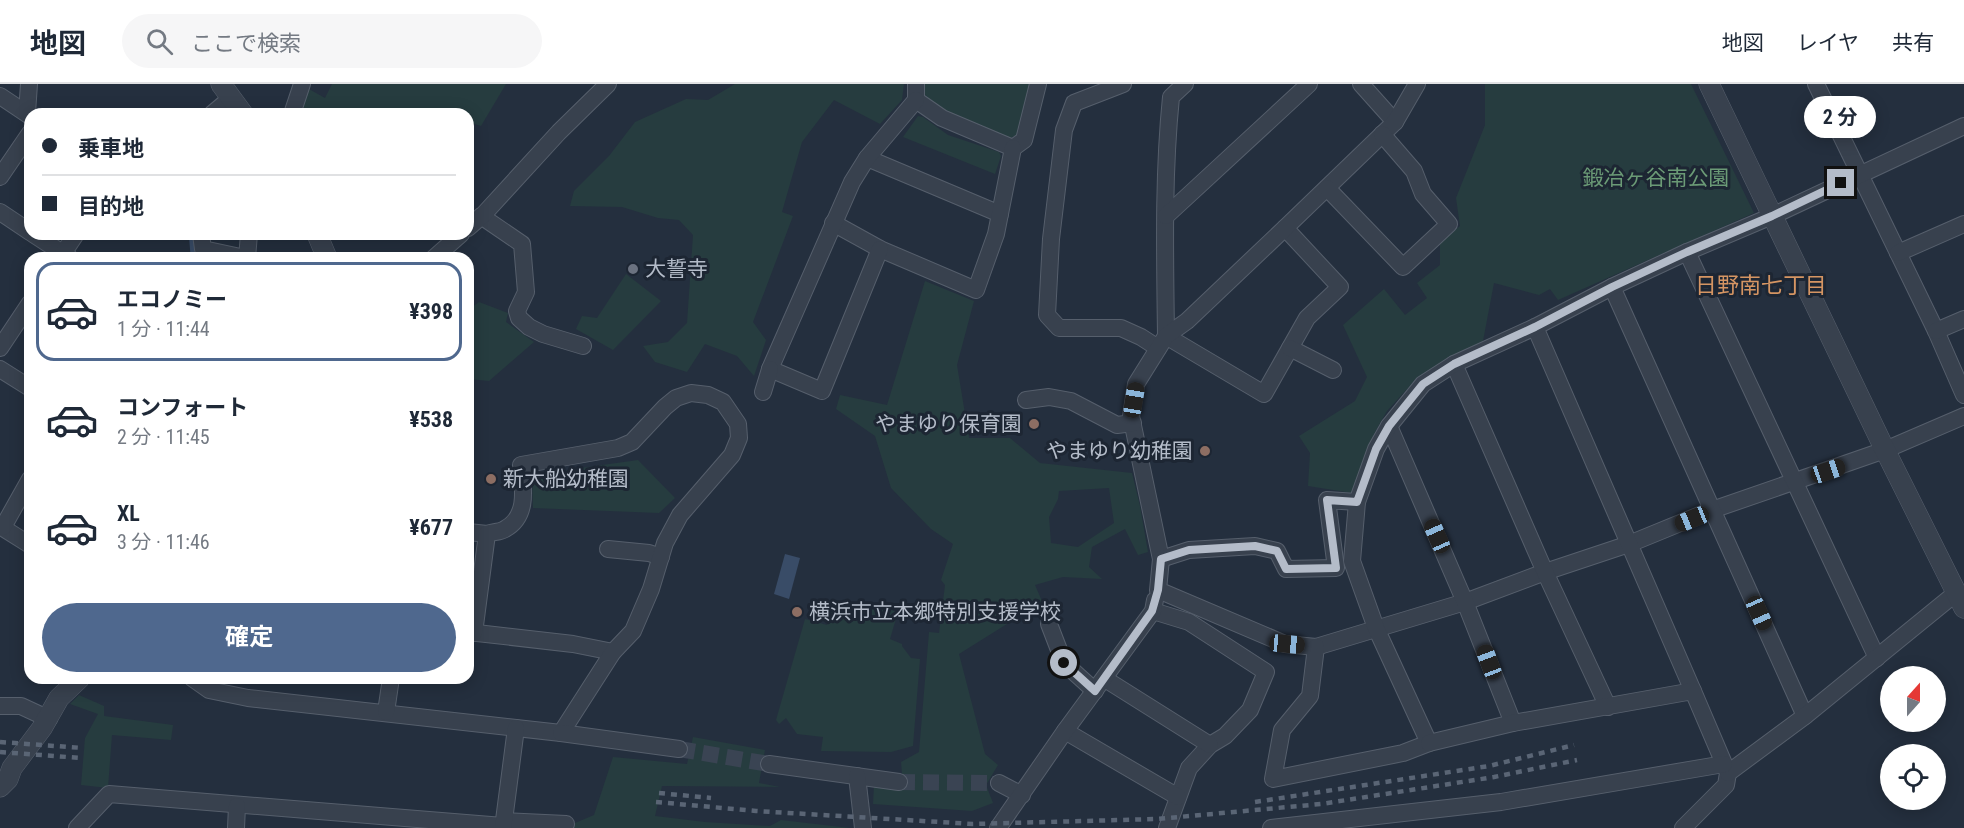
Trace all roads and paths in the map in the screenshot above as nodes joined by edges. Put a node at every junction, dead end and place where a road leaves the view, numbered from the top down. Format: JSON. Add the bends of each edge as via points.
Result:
{"nodes":[{"id":1,"x":29,"y":84,"type":"edge"},
{"id":2,"x":302,"y":84,"type":"edge"},
{"id":3,"x":608,"y":84,"type":"edge"},
{"id":4,"x":1038,"y":84,"type":"edge"},
{"id":5,"x":1123,"y":84,"type":"edge"},
{"id":6,"x":1185,"y":84,"type":"edge"},
{"id":7,"x":1309,"y":84,"type":"edge"},
{"id":8,"x":1361,"y":84,"type":"edge"},
{"id":9,"x":1416,"y":84,"type":"edge"},
{"id":10,"x":1708,"y":84,"type":"edge"},
{"id":11,"x":1816,"y":84,"type":"edge"},
{"id":12,"x":1166,"y":90,"type":"edge"},
{"id":13,"x":226,"y":91,"type":"edge"},
{"id":14,"x":916,"y":92,"type":"edge"},
{"id":15,"x":0,"y":96,"type":"edge"},
{"id":16,"x":28,"y":108,"type":"edge"},
{"id":17,"x":216,"y":108,"type":"edge"},
{"id":18,"x":239,"y":108,"type":"edge"},
{"id":19,"x":294,"y":108,"type":"edge"},
{"id":20,"x":24,"y":112,"type":"edge"},
{"id":21,"x":1395,"y":122,"type":"junction"},
{"id":22,"x":1964,"y":126,"type":"edge"},
{"id":23,"x":1382,"y":134,"type":"junction"},
{"id":24,"x":24,"y":142,"type":"edge"},
{"id":25,"x":1013,"y":148,"type":"junction"},
{"id":26,"x":867,"y":158,"type":"junction"},
{"id":27,"x":1859,"y":175,"type":"junction"},
{"id":28,"x":0,"y":177,"type":"edge"},
{"id":29,"x":1327,"y":188,"type":"junction"},
{"id":30,"x":0,"y":212,"type":"edge"},
{"id":31,"x":1000,"y":214,"type":"junction"},
{"id":32,"x":482,"y":216,"type":"junction"},
{"id":33,"x":1166,"y":216,"type":"junction"},
{"id":34,"x":1772,"y":216,"type":"junction"},
{"id":35,"x":474,"y":223,"type":"edge"},
{"id":36,"x":834,"y":223,"type":"junction"},
{"id":37,"x":1964,"y":224,"type":"edge"},
{"id":38,"x":24,"y":228,"type":"edge"},
{"id":39,"x":1285,"y":228,"type":"junction"},
{"id":40,"x":42,"y":240,"type":"edge"},
{"id":41,"x":201,"y":240,"type":"edge"},
{"id":42,"x":454,"y":240,"type":"edge"},
{"id":43,"x":880,"y":249,"type":"junction"},
{"id":44,"x":58,"y":252,"type":"edge"},
{"id":45,"x":217,"y":252,"type":"edge"},
{"id":46,"x":441,"y":252,"type":"edge"},
{"id":47,"x":1687,"y":252,"type":"junction"},
{"id":48,"x":1898,"y":253,"type":"junction"},
{"id":49,"x":1612,"y":287,"type":"junction"},
{"id":50,"x":24,"y":312,"type":"edge"},
{"id":51,"x":1964,"y":319,"type":"edge"},
{"id":52,"x":1535,"y":327,"type":"junction"},
{"id":53,"x":1936,"y":331,"type":"junction"},
{"id":54,"x":1162,"y":342,"type":"junction"},
{"id":55,"x":583,"y":346,"type":"dead end"},
{"id":56,"x":0,"y":348,"type":"edge"},
{"id":57,"x":1290,"y":348,"type":"junction"},
{"id":58,"x":1327,"y":363,"type":"dead end"},
{"id":59,"x":1454,"y":364,"type":"junction"},
{"id":60,"x":0,"y":369,"type":"edge"},
{"id":61,"x":770,"y":369,"type":"junction"},
{"id":62,"x":24,"y":384,"type":"edge"},
{"id":63,"x":764,"y":392,"type":"dead end"},
{"id":64,"x":1964,"y":395,"type":"edge"},
{"id":65,"x":1026,"y":400,"type":"dead end"},
{"id":66,"x":1964,"y":416,"type":"edge"},
{"id":67,"x":1133,"y":423,"type":"junction"},
{"id":68,"x":1389,"y":426,"type":"junction"},
{"id":69,"x":1885,"y":450,"type":"junction"},
{"id":70,"x":1796,"y":482,"type":"junction"},
{"id":71,"x":24,"y":489,"type":"edge"},
{"id":72,"x":1357,"y":502,"type":"junction"},
{"id":73,"x":1712,"y":510,"type":"junction"},
{"id":74,"x":1,"y":526,"type":"edge"},
{"id":75,"x":474,"y":533,"type":"edge"},
{"id":76,"x":487,"y":534,"type":"junction"},
{"id":77,"x":24,"y":542,"type":"edge"},
{"id":78,"x":1629,"y":544,"type":"junction"},
{"id":79,"x":608,"y":549,"type":"dead end"},
{"id":80,"x":661,"y":557,"type":"junction"},
{"id":81,"x":1161,"y":559,"type":"junction"},
{"id":82,"x":1545,"y":572,"type":"junction"},
{"id":83,"x":1158,"y":590,"type":"junction"},
{"id":84,"x":1960,"y":600,"type":"edge"},
{"id":85,"x":1465,"y":602,"type":"junction"},
{"id":86,"x":1152,"y":611,"type":"junction"},
{"id":87,"x":474,"y":614,"type":"edge"},
{"id":88,"x":1049,"y":624,"type":"dead end"},
{"id":89,"x":1376,"y":628,"type":"junction"},
{"id":90,"x":474,"y":632,"type":"edge"},
{"id":91,"x":1316,"y":647,"type":"junction"},
{"id":92,"x":613,"y":652,"type":"junction"},
{"id":93,"x":1877,"y":658,"type":"junction"},
{"id":94,"x":74,"y":684,"type":"edge"},
{"id":95,"x":200,"y":684,"type":"edge"},
{"id":96,"x":390,"y":684,"type":"edge"},
{"id":97,"x":1100,"y":685,"type":"junction"},
{"id":98,"x":1693,"y":691,"type":"junction"},
{"id":99,"x":0,"y":706,"type":"edge"},
{"id":100,"x":1608,"y":707,"type":"junction"},
{"id":101,"x":387,"y":712,"type":"junction"},
{"id":102,"x":1805,"y":716,"type":"junction"},
{"id":103,"x":49,"y":719,"type":"junction"},
{"id":104,"x":1513,"y":723,"type":"junction"},
{"id":105,"x":516,"y":728,"type":"junction"},
{"id":106,"x":1065,"y":731,"type":"junction"},
{"id":107,"x":561,"y":732,"type":"junction"},
{"id":108,"x":1429,"y":743,"type":"junction"},
{"id":109,"x":1210,"y":745,"type":"junction"},
{"id":110,"x":680,"y":749,"type":"tunnel mouth"},
{"id":111,"x":769,"y":764,"type":"tunnel mouth"},
{"id":112,"x":1726,"y":769,"type":"junction"},
{"id":113,"x":857,"y":776,"type":"junction"},
{"id":114,"x":899,"y":782,"type":"tunnel mouth"},
{"id":115,"x":999,"y":783,"type":"tunnel mouth"},
{"id":116,"x":0,"y":787,"type":"edge"},
{"id":117,"x":1022,"y":795,"type":"junction"},
{"id":118,"x":1178,"y":797,"type":"junction"},
{"id":119,"x":237,"y":806,"type":"junction"},
{"id":120,"x":1358,"y":823,"type":"edge"},
{"id":121,"x":566,"y":824,"type":"dead end"},
{"id":122,"x":503,"y":825,"type":"edge"},
{"id":123,"x":77,"y":828,"type":"edge"},
{"id":124,"x":236,"y":828,"type":"edge"},
{"id":125,"x":863,"y":828,"type":"edge"},
{"id":126,"x":998,"y":828,"type":"edge"},
{"id":127,"x":1167,"y":828,"type":"edge"},
{"id":128,"x":1271,"y":828,"type":"edge"},
{"id":129,"x":1683,"y":828,"type":"edge"}],
"edges":[{"from":1,"to":16,"type":"street"},
{"from":2,"to":19,"type":"street"},
{"from":3,"to":32,"type":"street"},
{"from":4,"to":25,"type":"street","via":[[1024,140]]},
{"from":5,"to":54,"type":"street","via":[[1074,103],[1064,130],[1047,315],[1059,328],[1121,328]]},
{"from":6,"to":12,"type":"street"},
{"from":7,"to":33,"type":"street"},
{"from":8,"to":21,"type":"street"},
{"from":9,"to":21,"type":"street"},
{"from":10,"to":34,"type":"street"},
{"from":11,"to":27,"type":"street"},
{"from":12,"to":33,"type":"street"},
{"from":13,"to":17,"type":"street"},
{"from":13,"to":18,"type":"street"},
{"from":14,"to":25,"type":"street","via":[[942,118]]},
{"from":14,"to":26,"type":"street"},
{"from":15,"to":20,"type":"street"},
{"from":21,"to":23,"type":"street"},
{"from":22,"to":27,"type":"street"},
{"from":23,"to":29,"type":"street"},
{"from":23,"to":29,"type":"street","via":[[1414,171],[1423,194],[1449,224],[1403,267]]},
{"from":24,"to":28,"type":"street"},
{"from":25,"to":31,"type":"street"},
{"from":26,"to":31,"type":"street"},
{"from":26,"to":36,"type":"street"},
{"from":27,"to":34,"type":"street"},
{"from":27,"to":48,"type":"street"},
{"from":29,"to":39,"type":"street"},
{"from":30,"to":38,"type":"street"},
{"from":31,"to":43,"type":"street","via":[[976,290]]},
{"from":32,"to":35,"type":"street"},
{"from":32,"to":55,"type":"street","via":[[522,244],[526,292],[517,311],[519,318],[543,334]]},
{"from":33,"to":54,"type":"street"},
{"from":34,"to":47,"type":"street"},
{"from":34,"to":69,"type":"street"},
{"from":36,"to":43,"type":"street"},
{"from":36,"to":61,"type":"street"},
{"from":37,"to":48,"type":"street"},
{"from":39,"to":54,"type":"street"},
{"from":39,"to":57,"type":"street","via":[[1340,287],[1307,318]]},
{"from":40,"to":44,"type":"street"},
{"from":41,"to":45,"type":"street","via":[[202,249]]},
{"from":42,"to":46,"type":"street"},
{"from":43,"to":61,"type":"street","via":[[822,391]]},
{"from":47,"to":49,"type":"street"},
{"from":47,"to":70,"type":"street"},
{"from":48,"to":53,"type":"street"},
{"from":49,"to":52,"type":"street"},
{"from":49,"to":73,"type":"street"},
{"from":50,"to":56,"type":"street"},
{"from":51,"to":53,"type":"street"},
{"from":52,"to":59,"type":"street"},
{"from":52,"to":78,"type":"street"},
{"from":53,"to":64,"type":"street"},
{"from":54,"to":57,"type":"street","via":[[1264,393]]},
{"from":54,"to":67,"type":"street","via":[[1136,384]]},
{"from":57,"to":58,"type":"street"},
{"from":59,"to":68,"type":"street","via":[[1423,384]]},
{"from":59,"to":82,"type":"street"},
{"from":60,"to":62,"type":"street"},
{"from":61,"to":63,"type":"street"},
{"from":65,"to":67,"type":"street","via":[[1049,397],[1071,401],[1117,425]]},
{"from":66,"to":69,"type":"street"},
{"from":67,"to":81,"type":"street"},
{"from":68,"to":72,"type":"street","via":[[1376,449]]},
{"from":68,"to":85,"type":"street"},
{"from":69,"to":70,"type":"street"},
{"from":69,"to":84,"type":"street"},
{"from":70,"to":73,"type":"street"},
{"from":70,"to":93,"type":"street"},
{"from":71,"to":74,"type":"street"},
{"from":72,"to":81,"type":"street","via":[[1327,500],[1336,568],[1286,569],[1277,551],[1255,546],[1189,550]]},
{"from":72,"to":89,"type":"street","via":[[1352,561]]},
{"from":73,"to":78,"type":"street"},
{"from":73,"to":102,"type":"street"},
{"from":74,"to":77,"type":"street"},
{"from":75,"to":76,"type":"street"},
{"from":76,"to":80,"type":"street","via":[[505,530],[519,517],[524,496],[521,465],[618,448],[632,442],[676,398],[691,393],[708,394],[723,402],[735,418],[739,438],[732,454],[680,515]]},
{"from":76,"to":87,"type":"street"},
{"from":78,"to":82,"type":"street"},
{"from":78,"to":98,"type":"street"},
{"from":79,"to":80,"type":"street"},
{"from":80,"to":92,"type":"street","via":[[633,631]]},
{"from":81,"to":83,"type":"street"},
{"from":82,"to":85,"type":"street"},
{"from":82,"to":100,"type":"street"},
{"from":83,"to":86,"type":"street"},
{"from":83,"to":91,"type":"street","via":[[1285,644]]},
{"from":84,"to":93,"type":"street"},
{"from":85,"to":89,"type":"street"},
{"from":85,"to":104,"type":"street"},
{"from":86,"to":97,"type":"street"},
{"from":86,"to":109,"type":"street","via":[[1189,622],[1266,672],[1250,710],[1225,736]]},
{"from":88,"to":97,"type":"street","via":[[1064,663]]},
{"from":89,"to":91,"type":"street"},
{"from":89,"to":108,"type":"street"},
{"from":90,"to":92,"type":"street"},
{"from":91,"to":108,"type":"street","via":[[1310,696],[1282,730],[1273,779],[1403,753]]},
{"from":92,"to":107,"type":"street"},
{"from":93,"to":102,"type":"street"},
{"from":94,"to":103,"type":"street","via":[[59,698]]},
{"from":95,"to":101,"type":"street","via":[[209,690],[248,698]]},
{"from":96,"to":101,"type":"street"},
{"from":97,"to":106,"type":"street"},
{"from":97,"to":109,"type":"street"},
{"from":98,"to":100,"type":"street"},
{"from":98,"to":112,"type":"street"},
{"from":99,"to":103,"type":"street","via":[[21,706]]},
{"from":100,"to":104,"type":"street"},
{"from":101,"to":105,"type":"street"},
{"from":102,"to":112,"type":"street"},
{"from":103,"to":116,"type":"street"},
{"from":104,"to":108,"type":"street"},
{"from":105,"to":107,"type":"street"},
{"from":105,"to":122,"type":"street"},
{"from":106,"to":117,"type":"street"},
{"from":106,"to":118,"type":"street"},
{"from":107,"to":110,"type":"street"},
{"from":109,"to":118,"type":"street","via":[[1189,768]]},
{"from":111,"to":113,"type":"street"},
{"from":112,"to":120,"type":"street"},
{"from":112,"to":129,"type":"street","via":[[1726,784]]},
{"from":113,"to":114,"type":"street"},
{"from":113,"to":125,"type":"street"},
{"from":115,"to":117,"type":"street"},
{"from":117,"to":126,"type":"street"},
{"from":118,"to":127,"type":"street"},
{"from":119,"to":122,"type":"street"},
{"from":119,"to":123,"type":"street","via":[[109,794]]},
{"from":119,"to":124,"type":"street"},
{"from":120,"to":128,"type":"street"},
{"from":121,"to":122,"type":"street"}]}
